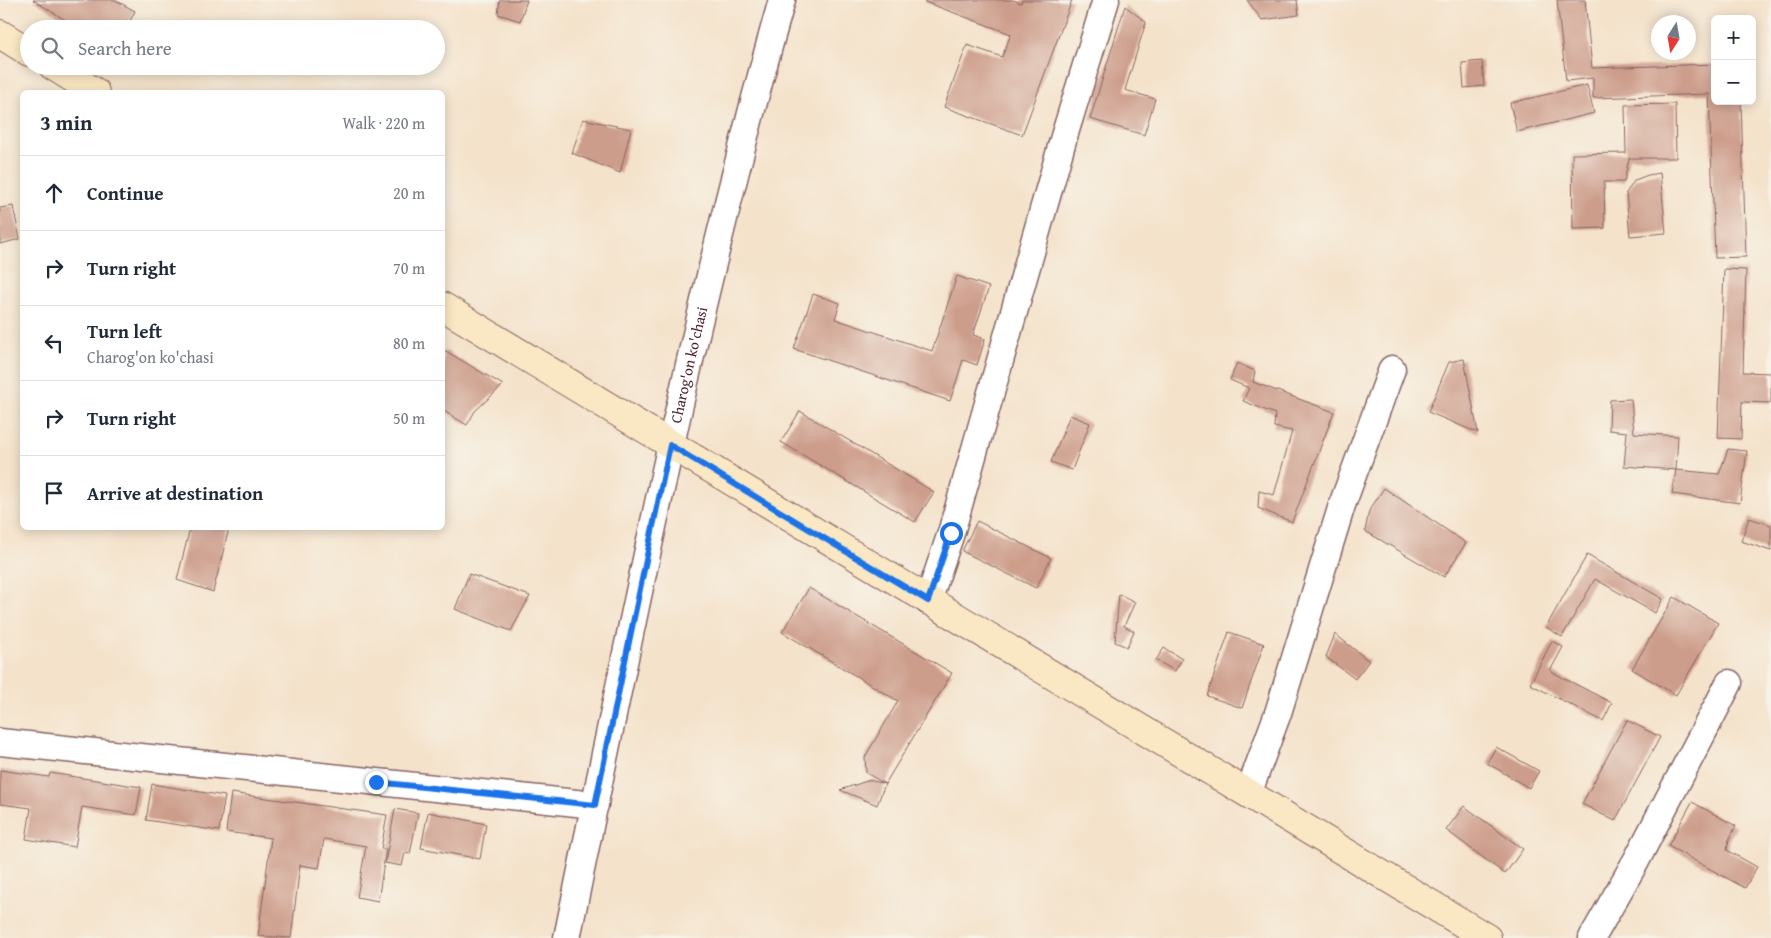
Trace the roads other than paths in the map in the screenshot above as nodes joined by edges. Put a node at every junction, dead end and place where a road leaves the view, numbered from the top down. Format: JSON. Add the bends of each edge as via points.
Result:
{"nodes":[{"id":1,"x":782,"y":0,"type":"edge"},
{"id":2,"x":1106,"y":0,"type":"edge"},
{"id":3,"x":0,"y":34,"type":"edge"},
{"id":4,"x":20,"y":46,"type":"edge"},
{"id":5,"x":68,"y":75,"type":"edge"},
{"id":6,"x":92,"y":90,"type":"edge"},
{"id":7,"x":445,"y":308,"type":"edge"},
{"id":8,"x":1392,"y":369,"type":"dead end"},
{"id":9,"x":670,"y":445,"type":"junction"},
{"id":10,"x":928,"y":601,"type":"junction"},
{"id":11,"x":1729,"y":683,"type":"dead end"},
{"id":12,"x":0,"y":742,"type":"edge"},
{"id":13,"x":1248,"y":794,"type":"junction"},
{"id":14,"x":595,"y":805,"type":"junction"},
{"id":15,"x":567,"y":938,"type":"edge"},
{"id":16,"x":1487,"y":938,"type":"edge"},
{"id":17,"x":1592,"y":938,"type":"edge"}],
"edges":[{"from":1,"to":9,"type":"street","name":"Charog'on ko'chasi"},
{"from":2,"to":10,"type":"street","via":[[951,533]]},
{"from":3,"to":4,"type":"main road"},
{"from":5,"to":6,"type":"main road"},
{"from":7,"to":9,"type":"main road"},
{"from":8,"to":13,"type":"street","via":[[1342,505],[1278,713]]},
{"from":9,"to":10,"type":"main road"},
{"from":9,"to":14,"type":"street","name":"Charog'on ko'chasi"},
{"from":10,"to":13,"type":"main road"},
{"from":11,"to":17,"type":"street"},
{"from":12,"to":14,"type":"street"},
{"from":13,"to":16,"type":"main road"},
{"from":14,"to":15,"type":"street","name":"Charog'on ko'chasi"}]}
